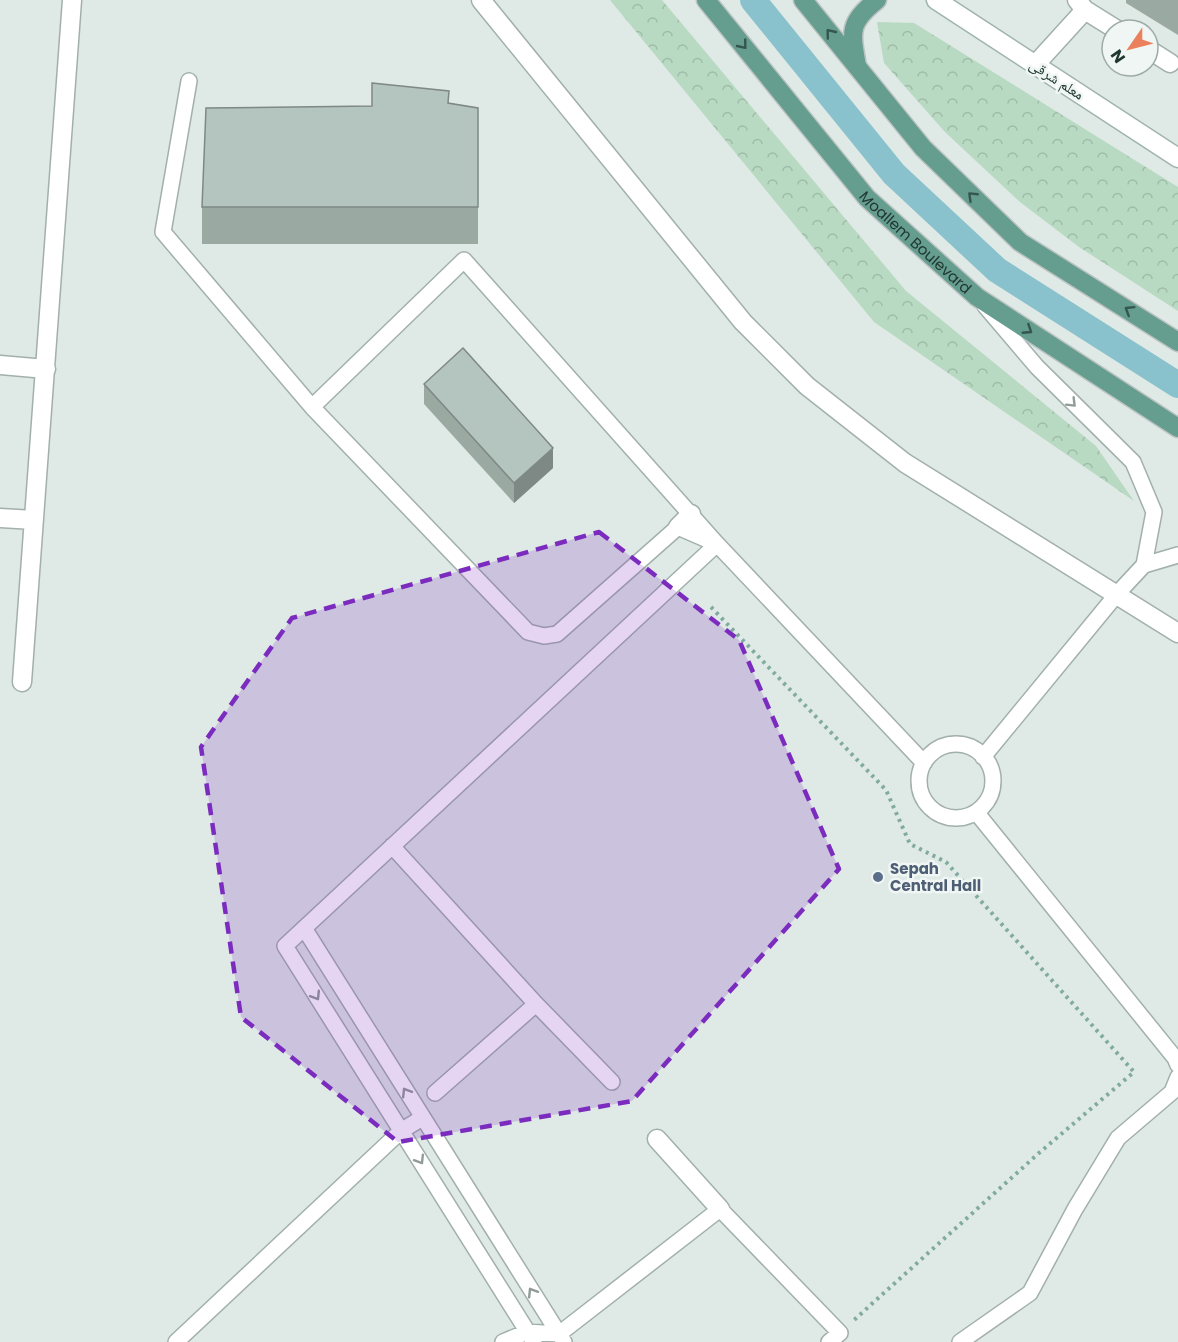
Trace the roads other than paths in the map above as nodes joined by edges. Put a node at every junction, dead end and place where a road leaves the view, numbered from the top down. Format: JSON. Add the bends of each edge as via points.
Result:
{"nodes":[{"id":1,"x":72,"y":0,"type":"edge"},
{"id":2,"x":481,"y":0,"type":"edge"},
{"id":3,"x":706,"y":0,"type":"edge"},
{"id":4,"x":803,"y":0,"type":"edge"},
{"id":5,"x":877,"y":0,"type":"edge"},
{"id":6,"x":936,"y":0,"type":"edge"},
{"id":7,"x":1081,"y":5,"type":"edge"},
{"id":8,"x":1100,"y":18,"type":"edge"},
{"id":9,"x":1160,"y":57,"type":"edge"},
{"id":10,"x":1170,"y":63,"type":"dead end"},
{"id":11,"x":1035,"y":65,"type":"junction"},
{"id":12,"x":858,"y":67,"type":"junction"},
{"id":13,"x":189,"y":81,"type":"dead end"},
{"id":14,"x":1178,"y":158,"type":"edge"},
{"id":15,"x":977,"y":297,"type":"junction"},
{"id":16,"x":1178,"y":342,"type":"edge"},
{"id":17,"x":0,"y":365,"type":"edge"},
{"id":18,"x":46,"y":369,"type":"junction"},
{"id":19,"x":312,"y":406,"type":"junction"},
{"id":20,"x":1178,"y":428,"type":"edge"},
{"id":21,"x":691,"y":514,"type":"junction"},
{"id":22,"x":0,"y":518,"type":"edge"},
{"id":23,"x":34,"y":520,"type":"junction"},
{"id":24,"x":678,"y":527,"type":"junction"},
{"id":25,"x":717,"y":544,"type":"junction"},
{"id":26,"x":1178,"y":555,"type":"edge"},
{"id":27,"x":1144,"y":565,"type":"junction"},
{"id":28,"x":1117,"y":594,"type":"junction"},
{"id":29,"x":1178,"y":633,"type":"edge"},
{"id":30,"x":22,"y":682,"type":"dead end"},
{"id":31,"x":983,"y":757,"type":"junction"},
{"id":32,"x":924,"y":763,"type":"junction"},
{"id":33,"x":976,"y":812,"type":"junction"},
{"id":34,"x":392,"y":846,"type":"junction"},
{"id":35,"x":304,"y":928,"type":"junction"},
{"id":36,"x":536,"y":1004,"type":"junction"},
{"id":37,"x":1178,"y":1065,"type":"edge"},
{"id":38,"x":1178,"y":1077,"type":"edge"},
{"id":39,"x":612,"y":1082,"type":"dead end"},
{"id":40,"x":435,"y":1093,"type":"dead end"},
{"id":41,"x":422,"y":1118,"type":"junction"},
{"id":42,"x":401,"y":1131,"type":"junction"},
{"id":43,"x":657,"y":1139,"type":"dead end"},
{"id":44,"x":720,"y":1209,"type":"junction"},
{"id":45,"x":531,"y":1337,"type":"edge"},
{"id":46,"x":834,"y":1337,"type":"edge"},
{"id":47,"x":561,"y":1338,"type":"edge"},
{"id":48,"x":176,"y":1342,"type":"edge"},
{"id":49,"x":503,"y":1342,"type":"edge"},
{"id":50,"x":960,"y":1342,"type":"edge"}],
"edges":[{"from":1,"to":18,"type":"street"},
{"from":2,"to":28,"type":"street","via":[[743,322],[807,386],[905,464]]},
{"from":3,"to":15,"type":"main road","name":"Moallem Boulevard","one_way":true,"via":[[867,198]]},
{"from":12,"to":4,"type":"main road","one_way":true},
{"from":5,"to":12,"type":"main road","via":[[863,11],[852,33]]},
{"from":6,"to":11,"type":"street","name":"معلم شرقی"},
{"from":7,"to":8,"type":"street"},
{"from":7,"to":11,"type":"street"},
{"from":9,"to":10,"type":"street"},
{"from":11,"to":14,"type":"street","name":"معلم شرقی"},
{"from":16,"to":12,"type":"main road","one_way":true,"via":[[1020,242],[923,148]]},
{"from":13,"to":19,"type":"lane","via":[[163,232]]},
{"from":15,"to":20,"type":"main road","name":"Moallem Boulevard","one_way":true},
{"from":15,"to":27,"type":"lane","one_way":true,"via":[[1036,367],[1133,462],[1154,512]]},
{"from":17,"to":18,"type":"street"},
{"from":18,"to":23,"type":"street"},
{"from":19,"to":21,"type":"lane","via":[[464,260]]},
{"from":19,"to":24,"type":"lane","via":[[528,632],[557,634]]},
{"from":21,"to":24,"type":"street"},
{"from":21,"to":25,"type":"lane"},
{"from":22,"to":23,"type":"street"},
{"from":23,"to":30,"type":"street"},
{"from":24,"to":25,"type":"lane"},
{"from":25,"to":32,"type":"lane"},
{"from":25,"to":34,"type":"lane"},
{"from":26,"to":27,"type":"lane"},
{"from":27,"to":28,"type":"lane"},
{"from":28,"to":29,"type":"street"},
{"from":28,"to":31,"type":"lane"},
{"from":31,"to":32,"type":"lane","via":[[975,749],[952,744],[931,753]]},
{"from":31,"to":33,"type":"lane","via":[[993,780],[991,792]]},
{"from":32,"to":33,"type":"lane","via":[[919,786],[929,806],[952,817]]},
{"from":33,"to":37,"type":"lane"},
{"from":34,"to":35,"type":"lane"},
{"from":34,"to":36,"type":"lane"},
{"from":41,"to":35,"type":"lane","one_way":true},
{"from":35,"to":42,"type":"lane","one_way":true,"via":[[285,946]]},
{"from":36,"to":39,"type":"lane"},
{"from":36,"to":40,"type":"lane"},
{"from":38,"to":50,"type":"lane","via":[[1172,1092],[1118,1138],[1030,1293]]},
{"from":41,"to":42,"type":"lane"},
{"from":47,"to":41,"type":"lane","one_way":true},
{"from":42,"to":45,"type":"lane","one_way":true},
{"from":42,"to":48,"type":"lane"},
{"from":43,"to":44,"type":"street"},
{"from":44,"to":46,"type":"lane"},
{"from":44,"to":47,"type":"lane"},
{"from":45,"to":47,"type":"lane"},
{"from":45,"to":49,"type":"lane"}]}
